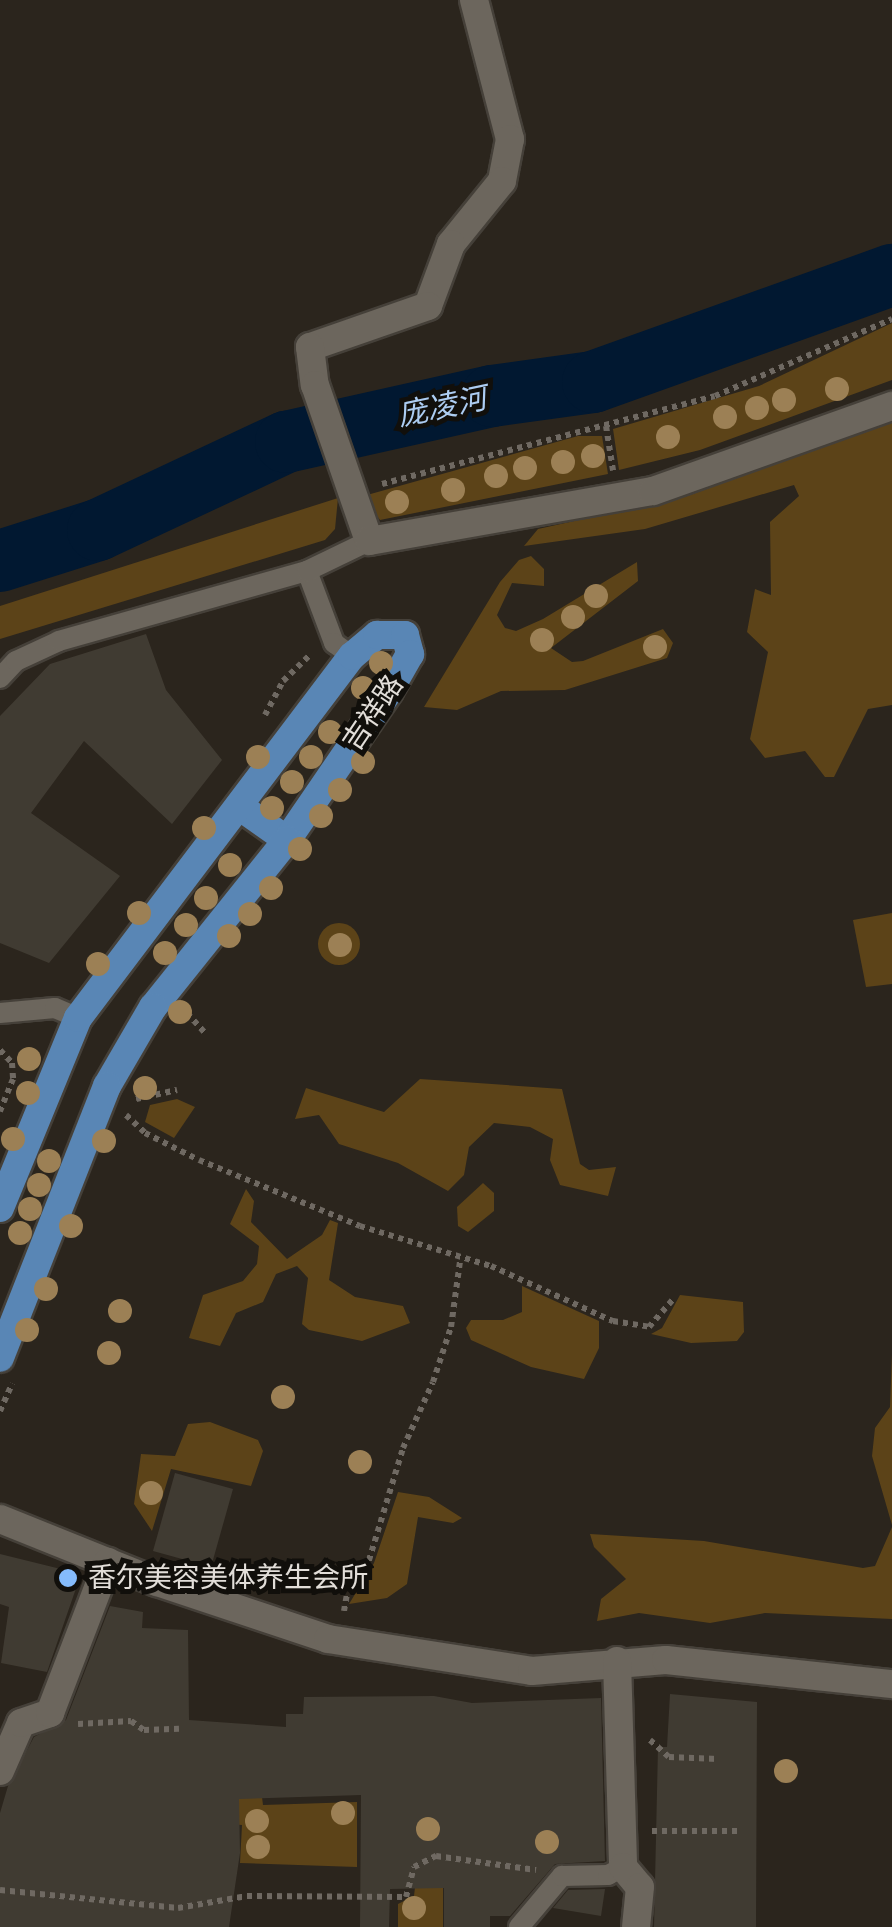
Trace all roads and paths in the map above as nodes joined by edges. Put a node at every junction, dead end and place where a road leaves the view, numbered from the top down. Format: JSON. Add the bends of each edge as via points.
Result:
{"nodes":[{"id":1,"x":474,"y":0,"type":"edge"},
{"id":2,"x":892,"y":319,"type":"edge"},
{"id":3,"x":892,"y":406,"type":"edge"},
{"id":4,"x":606,"y":426,"type":"junction"},
{"id":5,"x":614,"y":473,"type":"dead end"},
{"id":6,"x":357,"y":487,"type":"junction"},
{"id":7,"x":370,"y":541,"type":"junction"},
{"id":8,"x":307,"y":570,"type":"junction"},
{"id":9,"x":352,"y":656,"type":"junction"},
{"id":10,"x":8,"y":663,"type":"edge"},
{"id":11,"x":0,"y":678,"type":"edge"},
{"id":12,"x":240,"y":806,"type":"junction"},
{"id":13,"x":287,"y":840,"type":"junction"},
{"id":14,"x":0,"y":1013,"type":"edge"},
{"id":15,"x":78,"y":1018,"type":"junction"},
{"id":16,"x":0,"y":1050,"type":"edge"},
{"id":17,"x":106,"y":1086,"type":"junction"},
{"id":18,"x":0,"y":1112,"type":"edge"},
{"id":19,"x":0,"y":1208,"type":"edge"},
{"id":20,"x":460,"y":1262,"type":"junction"},
{"id":21,"x":674,"y":1298,"type":"dead end"},
{"id":22,"x":0,"y":1358,"type":"edge"},
{"id":23,"x":0,"y":1519,"type":"edge"},
{"id":24,"x":108,"y":1562,"type":"junction"},
{"id":25,"x":328,"y":1639,"type":"junction"},
{"id":26,"x":617,"y":1662,"type":"junction"},
{"id":27,"x":892,"y":1684,"type":"edge"},
{"id":28,"x":620,"y":1712,"type":"junction"},
{"id":29,"x":45,"y":1720,"type":"junction"},
{"id":30,"x":179,"y":1729,"type":"dead end"},
{"id":31,"x":718,"y":1759,"type":"dead end"},
{"id":32,"x":0,"y":1771,"type":"edge"},
{"id":33,"x":740,"y":1830,"type":"dead end"},
{"id":34,"x":623,"y":1834,"type":"junction"},
{"id":35,"x":623,"y":1868,"type":"junction"},
{"id":36,"x":562,"y":1876,"type":"junction"},
{"id":37,"x":0,"y":1890,"type":"edge"},
{"id":38,"x":519,"y":1927,"type":"edge"},
{"id":39,"x":636,"y":1927,"type":"edge"}],
"edges":[{"from":1,"to":6,"type":"street","via":[[510,139],[502,181],[451,244],[428,306],[362,324],[310,348],[314,385]]},
{"from":2,"to":4,"type":"path","via":[[773,375]]},
{"from":3,"to":7,"type":"street","via":[[653,491]]},
{"from":4,"to":5,"type":"path"},
{"from":4,"to":6,"type":"path"},
{"from":6,"to":7,"type":"street"},
{"from":7,"to":8,"type":"lane"},
{"from":8,"to":9,"type":"lane","via":[[334,643]]},
{"from":8,"to":10,"type":"lane","via":[[59,641]]},
{"from":9,"to":12,"type":"main road","name":"吉祥路"},
{"from":9,"to":13,"type":"main road","name":"吉祥路","via":[[378,635],[394,632],[405,634],[410,654]]},
{"from":10,"to":11,"type":"lane"},
{"from":12,"to":13,"type":"main road"},
{"from":12,"to":15,"type":"main road","name":"吉祥路"},
{"from":13,"to":17,"type":"main road","name":"吉祥路","via":[[153,1007]]},
{"from":14,"to":15,"type":"lane","via":[[55,1008]]},
{"from":15,"to":19,"type":"main road","name":"吉祥路"},
{"from":16,"to":18,"type":"path","via":[[12,1064],[13,1080]]},
{"from":17,"to":20,"type":"path","via":[[144,1133]]},
{"from":17,"to":22,"type":"main road","name":"吉祥路"},
{"from":20,"to":21,"type":"path","via":[[491,1266],[638,1328],[657,1321]]},
{"from":20,"to":25,"type":"path","via":[[451,1327],[433,1382],[402,1448],[366,1570],[348,1589],[343,1618]]},
{"from":23,"to":24,"type":"street"},
{"from":24,"to":25,"type":"street"},
{"from":24,"to":29,"type":"street"},
{"from":25,"to":26,"type":"street","via":[[532,1670]]},
{"from":26,"to":27,"type":"street","via":[[666,1660]]},
{"from":26,"to":28,"type":"street"},
{"from":28,"to":31,"type":"path","via":[[640,1712],[646,1737],[660,1742],[665,1756]]},
{"from":28,"to":34,"type":"street"},
{"from":29,"to":30,"type":"path"},
{"from":29,"to":32,"type":"street","via":[[21,1723]]},
{"from":33,"to":34,"type":"path"},
{"from":34,"to":35,"type":"street"},
{"from":35,"to":36,"type":"lane"},
{"from":35,"to":39,"type":"street","via":[[640,1886]]},
{"from":36,"to":37,"type":"path","via":[[436,1856],[421,1859],[410,1893],[398,1898],[296,1894],[155,1908]]},
{"from":36,"to":38,"type":"lane"}]}
